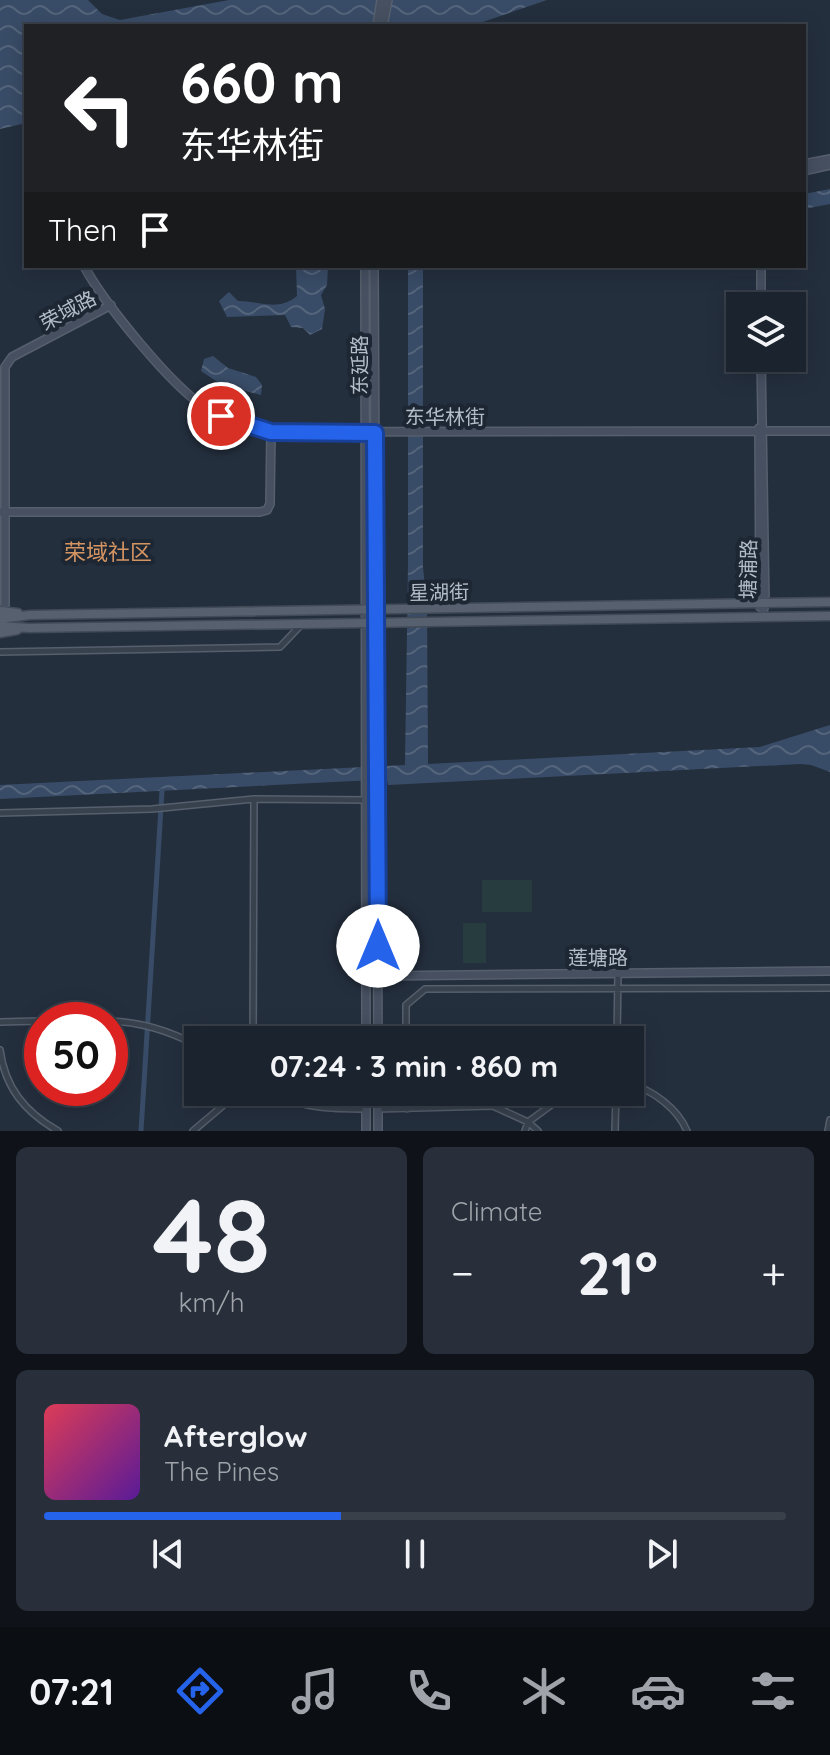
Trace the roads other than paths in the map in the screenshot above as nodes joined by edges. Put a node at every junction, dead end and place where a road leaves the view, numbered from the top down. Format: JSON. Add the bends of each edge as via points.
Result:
{"nodes":[{"id":1,"x":381,"y":0,"type":"edge"},
{"id":2,"x":388,"y":0,"type":"edge"},
{"id":3,"x":377,"y":24,"type":"edge"},
{"id":4,"x":383,"y":24,"type":"edge"},
{"id":5,"x":830,"y":159,"type":"edge"},
{"id":6,"x":806,"y":164,"type":"edge"},
{"id":7,"x":830,"y":165,"type":"edge"},
{"id":8,"x":806,"y":171,"type":"edge"},
{"id":9,"x":85,"y":268,"type":"edge"},
{"id":10,"x":365,"y":268,"type":"edge"},
{"id":11,"x":374,"y":268,"type":"edge"},
{"id":12,"x":761,"y":268,"type":"edge"},
{"id":13,"x":761,"y":292,"type":"edge"},
{"id":14,"x":111,"y":305,"type":"junction"},
{"id":15,"x":761,"y":372,"type":"edge"},
{"id":16,"x":761,"y":431,"type":"junction"},
{"id":17,"x":830,"y":431,"type":"edge"},
{"id":18,"x":271,"y":432,"type":"junction"},
{"id":19,"x":365,"y":433,"type":"junction"},
{"id":20,"x":375,"y":433,"type":"junction"},
{"id":21,"x":3,"y":512,"type":"edge"},
{"id":22,"x":830,"y":602,"type":"edge"},
{"id":23,"x":762,"y":603,"type":"junction"},
{"id":24,"x":377,"y":609,"type":"junction"},
{"id":25,"x":365,"y":610,"type":"junction"},
{"id":26,"x":2,"y":614,"type":"edge"},
{"id":27,"x":830,"y":616,"type":"edge"},
{"id":28,"x":762,"y":617,"type":"junction"},
{"id":29,"x":366,"y":624,"type":"junction"},
{"id":30,"x":377,"y":624,"type":"junction"},
{"id":31,"x":301,"y":625,"type":"junction"},
{"id":32,"x":0,"y":626,"type":"edge"},
{"id":33,"x":29,"y":628,"type":"junction"},
{"id":34,"x":0,"y":633,"type":"edge"},
{"id":35,"x":0,"y":652,"type":"edge"},
{"id":36,"x":254,"y":799,"type":"junction"},
{"id":37,"x":366,"y":800,"type":"junction"},
{"id":38,"x":0,"y":813,"type":"edge"},
{"id":39,"x":830,"y":971,"type":"edge"},
{"id":40,"x":618,"y":973,"type":"junction"},
{"id":41,"x":367,"y":975,"type":"junction"},
{"id":42,"x":378,"y":976,"type":"junction"},
{"id":43,"x":617,"y":988,"type":"junction"},
{"id":44,"x":830,"y":988,"type":"edge"},
{"id":45,"x":24,"y":1021,"type":"edge"},
{"id":46,"x":0,"y":1022,"type":"edge"},
{"id":47,"x":128,"y":1023,"type":"edge"},
{"id":48,"x":253,"y":1026,"type":"edge"},
{"id":49,"x":366,"y":1026,"type":"edge"},
{"id":50,"x":378,"y":1026,"type":"edge"},
{"id":51,"x":406,"y":1026,"type":"edge"},
{"id":52,"x":617,"y":1026,"type":"edge"},
{"id":53,"x":184,"y":1040,"type":"edge"},
{"id":54,"x":0,"y":1050,"type":"edge"},
{"id":55,"x":644,"y":1089,"type":"edge"},
{"id":56,"x":223,"y":1106,"type":"edge"},
{"id":57,"x":304,"y":1106,"type":"edge"},
{"id":58,"x":550,"y":1106,"type":"edge"},
{"id":59,"x":616,"y":1106,"type":"edge"},
{"id":60,"x":366,"y":1109,"type":"joint"},
{"id":61,"x":378,"y":1109,"type":"joint"},
{"id":62,"x":407,"y":1109,"type":"joint"},
{"id":63,"x":830,"y":1120,"type":"edge"},
{"id":64,"x":528,"y":1122,"type":"junction"},
{"id":65,"x":58,"y":1131,"type":"edge"},
{"id":66,"x":193,"y":1131,"type":"edge"},
{"id":67,"x":366,"y":1131,"type":"edge"},
{"id":68,"x":378,"y":1131,"type":"edge"},
{"id":69,"x":525,"y":1131,"type":"edge"},
{"id":70,"x":538,"y":1131,"type":"edge"},
{"id":71,"x":615,"y":1131,"type":"edge"},
{"id":72,"x":687,"y":1131,"type":"edge"},
{"id":73,"x":828,"y":1131,"type":"edge"}],
"edges":[{"from":1,"to":3,"type":"street"},
{"from":2,"to":4,"type":"street"},
{"from":5,"to":6,"type":"street"},
{"from":7,"to":8,"type":"street"},
{"from":9,"to":14,"type":"street","name":"东华林街"},
{"from":10,"to":19,"type":"street","name":"东延路"},
{"from":11,"to":20,"type":"street","name":"东延路"},
{"from":12,"to":13,"type":"street"},
{"from":14,"to":18,"type":"street","name":"东华林街","via":[[192,397],[221,416]]},
{"from":14,"to":21,"type":"street","name":"荣域路","via":[[8,361]]},
{"from":15,"to":16,"type":"street","name":"塘浦路"},
{"from":16,"to":17,"type":"street","name":"东华林街"},
{"from":16,"to":20,"type":"street","name":"东华林街"},
{"from":16,"to":23,"type":"street","name":"塘浦路"},
{"from":18,"to":19,"type":"street","name":"东华林街"},
{"from":18,"to":21,"type":"street","via":[[267,510]]},
{"from":19,"to":20,"type":"street","name":"东华林街"},
{"from":19,"to":25,"type":"street","name":"东延路"},
{"from":20,"to":24,"type":"street","name":"东延路"},
{"from":21,"to":26,"type":"street","name":"荣域路"},
{"from":22,"to":23,"type":"main road","name":"星湖街"},
{"from":23,"to":24,"type":"main road","name":"星湖街"},
{"from":23,"to":28,"type":"street","name":"塘浦路"},
{"from":24,"to":25,"type":"main road","name":"星湖街"},
{"from":24,"to":30,"type":"street","name":"东延路"},
{"from":25,"to":26,"type":"main road","name":"星湖街"},
{"from":25,"to":29,"type":"street","name":"东延路"},
{"from":27,"to":28,"type":"main road","name":"星湖街"},
{"from":28,"to":30,"type":"main road","name":"星湖街"},
{"from":29,"to":30,"type":"main road","name":"星湖街"},
{"from":29,"to":31,"type":"main road","name":"星湖街"},
{"from":29,"to":37,"type":"street","name":"东延路"},
{"from":30,"to":42,"type":"street","name":"东延路"},
{"from":31,"to":33,"type":"main road","name":"星湖街"},
{"from":31,"to":35,"type":"street","via":[[280,647]]},
{"from":32,"to":33,"type":"main road","name":"星湖街"},
{"from":33,"to":34,"type":"main road"},
{"from":36,"to":37,"type":"street"},
{"from":36,"to":38,"type":"street","via":[[152,809]]},
{"from":36,"to":48,"type":"street"},
{"from":37,"to":41,"type":"street","name":"东延路"},
{"from":39,"to":40,"type":"street","name":"莲塘路"},
{"from":40,"to":42,"type":"street","name":"莲塘路"},
{"from":40,"to":43,"type":"street"},
{"from":41,"to":42,"type":"street","name":"莲塘路"},
{"from":41,"to":49,"type":"street","name":"东延路"},
{"from":42,"to":50,"type":"street","name":"东延路"},
{"from":43,"to":44,"type":"street"},
{"from":43,"to":51,"type":"street","via":[[425,989],[406,1005]]},
{"from":43,"to":52,"type":"street"},
{"from":45,"to":46,"type":"street"},
{"from":47,"to":53,"type":"street"},
{"from":54,"to":65,"type":"street","via":[[2,1069],[14,1092],[34,1117]]},
{"from":55,"to":72,"type":"street"},
{"from":56,"to":66,"type":"street"},
{"from":57,"to":60,"type":"street"},
{"from":58,"to":64,"type":"street"},
{"from":59,"to":71,"type":"street"},
{"from":60,"to":67,"type":"street"},
{"from":61,"to":62,"type":"street"},
{"from":61,"to":68,"type":"street"},
{"from":62,"to":64,"type":"street","via":[[493,1106]]},
{"from":63,"to":73,"type":"street"},
{"from":64,"to":69,"type":"street"},
{"from":64,"to":70,"type":"street"}]}
